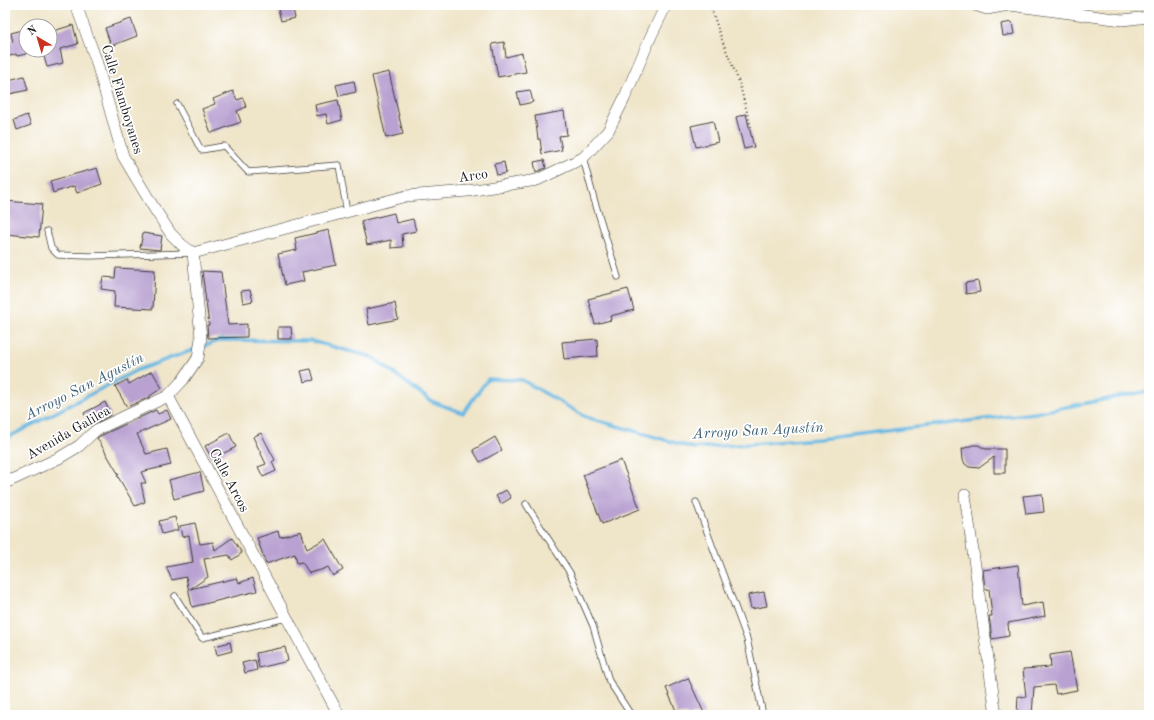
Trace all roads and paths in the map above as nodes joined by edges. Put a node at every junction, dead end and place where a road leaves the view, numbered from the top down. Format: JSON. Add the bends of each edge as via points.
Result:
{"nodes":[{"id":1,"x":76,"y":5,"type":"edge"},
{"id":2,"x":666,"y":5,"type":"edge"},
{"id":3,"x":710,"y":5,"type":"edge"},
{"id":4,"x":976,"y":5,"type":"edge"},
{"id":5,"x":1009,"y":5,"type":"edge"},
{"id":6,"x":1149,"y":17,"type":"edge"},
{"id":7,"x":177,"y":104,"type":"dead end"},
{"id":8,"x":751,"y":126,"type":"dead end"},
{"id":9,"x":583,"y":158,"type":"junction"},
{"id":10,"x":347,"y":212,"type":"junction"},
{"id":11,"x":47,"y":230,"type":"dead end"},
{"id":12,"x":193,"y":252,"type":"junction"},
{"id":13,"x":618,"y":277,"type":"dead end"},
{"id":14,"x":168,"y":396,"type":"junction"},
{"id":15,"x":5,"y":483,"type":"edge"},
{"id":16,"x":965,"y":495,"type":"dead end"},
{"id":17,"x":696,"y":502,"type":"dead end"},
{"id":18,"x":526,"y":504,"type":"dead end"},
{"id":19,"x":175,"y":596,"type":"dead end"},
{"id":20,"x":286,"y":618,"type":"junction"},
{"id":21,"x":339,"y":715,"type":"edge"},
{"id":22,"x":631,"y":715,"type":"edge"},
{"id":23,"x":764,"y":715,"type":"edge"},
{"id":24,"x":996,"y":715,"type":"edge"}],
"edges":[{"from":1,"to":12,"type":"street","name":"Calle Flamboyanes","via":[[96,60],[123,156],[171,234]]},
{"from":2,"to":9,"type":"street","name":"Arco","via":[[608,131]]},
{"from":3,"to":8,"type":"path","via":[[739,82]]},
{"from":4,"to":5,"type":"street","via":[[987,9]]},
{"from":5,"to":6,"type":"street","via":[[1122,20]]},
{"from":7,"to":10,"type":"lane","via":[[201,150],[224,146],[248,172],[339,165]]},
{"from":9,"to":10,"type":"street","name":"Arco","via":[[537,180],[468,191],[406,196]]},
{"from":9,"to":13,"type":"lane"},
{"from":10,"to":12,"type":"street","name":"Arco"},
{"from":11,"to":12,"type":"lane","via":[[51,248],[58,255]]},
{"from":12,"to":14,"type":"street","via":[[201,338],[198,358]]},
{"from":14,"to":15,"type":"street","name":"Avenida Galilea","via":[[96,430],[79,446],[59,458]]},
{"from":14,"to":20,"type":"street","name":"Calle Arcos"},
{"from":16,"to":24,"type":"street"},
{"from":17,"to":23,"type":"lane","via":[[747,639]]},
{"from":18,"to":22,"type":"lane","via":[[570,573],[593,626],[609,681]]},
{"from":19,"to":20,"type":"lane","via":[[202,638]]},
{"from":20,"to":21,"type":"street","name":"Calle Arcos"}]}
